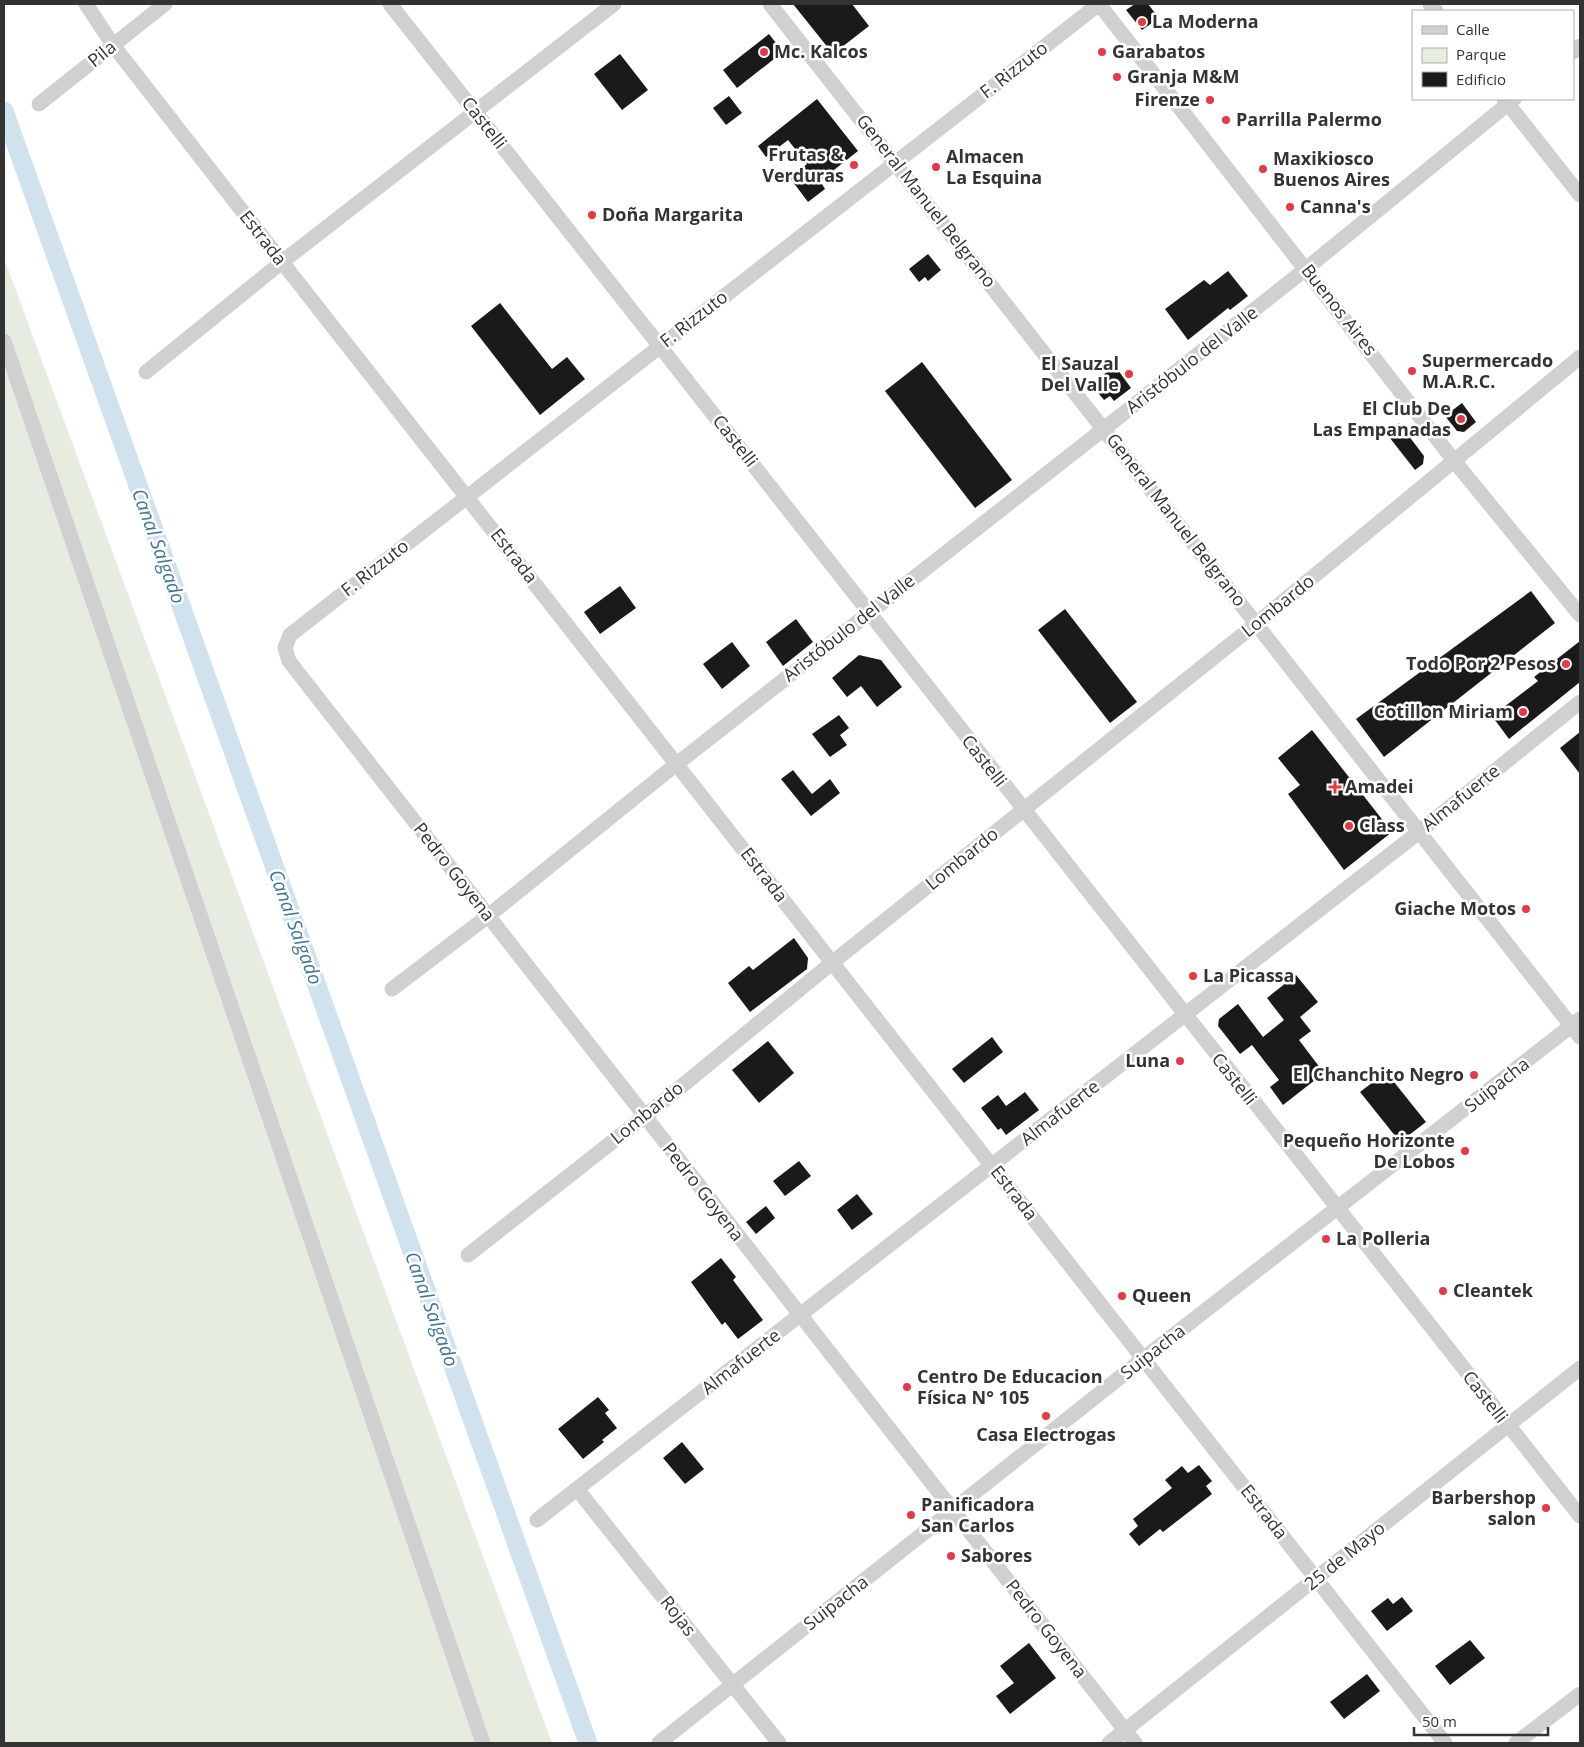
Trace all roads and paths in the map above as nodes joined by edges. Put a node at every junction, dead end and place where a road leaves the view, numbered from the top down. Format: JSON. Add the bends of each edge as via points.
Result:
{"nodes":[{"id":1,"x":86,"y":4,"type":"edge"},
{"id":2,"x":165,"y":4,"type":"edge"},
{"id":3,"x":390,"y":4,"type":"edge"},
{"id":4,"x":614,"y":4,"type":"edge"},
{"id":5,"x":770,"y":4,"type":"edge"},
{"id":6,"x":1099,"y":4,"type":"edge"},
{"id":7,"x":113,"y":45,"type":"junction"},
{"id":8,"x":1509,"y":100,"type":"edge"},
{"id":9,"x":39,"y":104,"type":"dead end"},
{"id":10,"x":475,"y":111,"type":"junction"},
{"id":11,"x":896,"y":162,"type":"junction"},
{"id":12,"x":1580,"y":195,"type":"edge"},
{"id":13,"x":282,"y":262,"type":"junction"},
{"id":14,"x":1307,"y":268,"type":"junction"},
{"id":15,"x":4,"y":341,"type":"edge"},
{"id":16,"x":660,"y":345,"type":"junction"},
{"id":17,"x":1580,"y":357,"type":"edge"},
{"id":18,"x":146,"y":372,"type":"dead end"},
{"id":19,"x":1105,"y":428,"type":"junction"},
{"id":20,"x":1455,"y":462,"type":"junction"},
{"id":21,"x":467,"y":495,"type":"junction"},
{"id":22,"x":868,"y":613,"type":"junction"},
{"id":23,"x":1580,"y":615,"type":"edge"},
{"id":24,"x":1257,"y":624,"type":"junction"},
{"id":25,"x":290,"y":635,"type":"joint"},
{"id":26,"x":1580,"y":702,"type":"edge"},
{"id":27,"x":677,"y":764,"type":"junction"},
{"id":28,"x":1023,"y":810,"type":"junction"},
{"id":29,"x":1419,"y":832,"type":"junction"},
{"id":30,"x":488,"y":916,"type":"junction"},
{"id":31,"x":833,"y":962,"type":"junction"},
{"id":32,"x":392,"y":988,"type":"dead end"},
{"id":33,"x":1184,"y":1015,"type":"junction"},
{"id":34,"x":1577,"y":1027,"type":"edge"},
{"id":35,"x":644,"y":1116,"type":"junction"},
{"id":36,"x":992,"y":1166,"type":"junction"},
{"id":37,"x":1337,"y":1210,"type":"junction"},
{"id":38,"x":468,"y":1255,"type":"dead end"},
{"id":39,"x":801,"y":1316,"type":"junction"},
{"id":40,"x":1143,"y":1359,"type":"junction"},
{"id":41,"x":1580,"y":1368,"type":"edge"},
{"id":42,"x":1508,"y":1426,"type":"junction"},
{"id":43,"x":577,"y":1489,"type":"junction"},
{"id":44,"x":954,"y":1511,"type":"junction"},
{"id":45,"x":1580,"y":1516,"type":"edge"},
{"id":46,"x":537,"y":1520,"type":"dead end"},
{"id":47,"x":1316,"y":1578,"type":"junction"},
{"id":48,"x":732,"y":1684,"type":"junction"},
{"id":49,"x":1580,"y":1694,"type":"edge"},
{"id":50,"x":1125,"y":1730,"type":"junction"},
{"id":51,"x":483,"y":1743,"type":"edge"},
{"id":52,"x":659,"y":1743,"type":"edge"},
{"id":53,"x":779,"y":1743,"type":"edge"},
{"id":54,"x":1109,"y":1743,"type":"edge"},
{"id":55,"x":1135,"y":1743,"type":"edge"},
{"id":56,"x":1445,"y":1743,"type":"edge"},
{"id":57,"x":1516,"y":1743,"type":"edge"}],
"edges":[{"from":1,"to":7,"type":"street","name":"Estrada"},
{"from":2,"to":7,"type":"street","name":"Pila"},
{"from":3,"to":10,"type":"street","name":"Castelli"},
{"from":4,"to":10,"type":"street"},
{"from":5,"to":11,"type":"street","name":"General Manuel Belgrano"},
{"from":6,"to":11,"type":"street","name":"F. Rizzuto"},
{"from":6,"to":14,"type":"street","name":"Buenos Aires"},
{"from":7,"to":9,"type":"street","name":"Pila"},
{"from":7,"to":13,"type":"street","name":"Estrada"},
{"from":8,"to":12,"type":"street"},
{"from":8,"to":14,"type":"street","name":"Aristóbulo del Valle"},
{"from":10,"to":13,"type":"street"},
{"from":10,"to":16,"type":"street","name":"Castelli"},
{"from":11,"to":16,"type":"street","name":"F. Rizzuto"},
{"from":11,"to":19,"type":"street","name":"General Manuel Belgrano"},
{"from":13,"to":18,"type":"street"},
{"from":13,"to":21,"type":"street","name":"Estrada"},
{"from":14,"to":19,"type":"street","name":"Aristóbulo del Valle"},
{"from":14,"to":20,"type":"street","name":"Buenos Aires"},
{"from":15,"to":51,"type":"street"},
{"from":16,"to":21,"type":"street","name":"F. Rizzuto"},
{"from":16,"to":22,"type":"street","name":"Castelli"},
{"from":17,"to":20,"type":"street","name":"Lombardo"},
{"from":19,"to":22,"type":"street","name":"Aristóbulo del Valle"},
{"from":19,"to":24,"type":"street","name":"General Manuel Belgrano"},
{"from":20,"to":23,"type":"street","name":"Buenos Aires"},
{"from":20,"to":24,"type":"street","name":"Lombardo"},
{"from":21,"to":25,"type":"street","name":"F. Rizzuto"},
{"from":21,"to":27,"type":"street","name":"Estrada"},
{"from":22,"to":27,"type":"street","name":"Aristóbulo del Valle"},
{"from":22,"to":28,"type":"street","name":"Castelli"},
{"from":24,"to":28,"type":"street","name":"Lombardo"},
{"from":24,"to":29,"type":"street","name":"General Manuel Belgrano"},
{"from":25,"to":30,"type":"street","name":"Pedro Goyena","via":[[285,648],[289,661]]},
{"from":26,"to":29,"type":"street","name":"Almafuerte"},
{"from":27,"to":30,"type":"street","name":"Aristóbulo del Valle"},
{"from":27,"to":31,"type":"street","name":"Estrada"},
{"from":28,"to":31,"type":"street","name":"Lombardo"},
{"from":28,"to":33,"type":"street","name":"Castelli"},
{"from":29,"to":33,"type":"street","name":"Almafuerte"},
{"from":29,"to":34,"type":"street","name":"General Manuel Belgrano"},
{"from":30,"to":32,"type":"street","name":"Aristóbulo del Valle"},
{"from":30,"to":35,"type":"street","name":"Pedro Goyena"},
{"from":31,"to":35,"type":"street","name":"Lombardo"},
{"from":31,"to":36,"type":"street","name":"Estrada"},
{"from":33,"to":36,"type":"street","name":"Almafuerte"},
{"from":33,"to":37,"type":"street","name":"Castelli"},
{"from":34,"to":37,"type":"street","name":"Suipacha"},
{"from":35,"to":38,"type":"street","name":"Lombardo"},
{"from":35,"to":39,"type":"street","name":"Pedro Goyena"},
{"from":36,"to":39,"type":"street","name":"Almafuerte"},
{"from":36,"to":40,"type":"street","name":"Estrada"},
{"from":37,"to":40,"type":"street","name":"Suipacha"},
{"from":37,"to":42,"type":"street","name":"Castelli"},
{"from":39,"to":43,"type":"street","name":"Almafuerte"},
{"from":39,"to":44,"type":"street","name":"Pedro Goyena"},
{"from":40,"to":44,"type":"street","name":"Suipacha"},
{"from":40,"to":47,"type":"street","name":"Estrada"},
{"from":41,"to":42,"type":"street","name":"25 de Mayo"},
{"from":42,"to":45,"type":"street","name":"Castelli"},
{"from":42,"to":47,"type":"street","name":"25 de Mayo"},
{"from":43,"to":46,"type":"street","name":"Almafuerte"},
{"from":43,"to":48,"type":"street","name":"Rojas"},
{"from":44,"to":48,"type":"street","name":"Suipacha"},
{"from":44,"to":50,"type":"street","name":"Pedro Goyena"},
{"from":47,"to":50,"type":"street","name":"25 de Mayo"},
{"from":47,"to":56,"type":"street","name":"Estrada"},
{"from":48,"to":52,"type":"street","name":"Suipacha"},
{"from":48,"to":53,"type":"street","name":"Rojas"},
{"from":49,"to":57,"type":"street"},
{"from":50,"to":54,"type":"street","name":"25 de Mayo"},
{"from":50,"to":55,"type":"street","name":"Pedro Goyena"}]}
